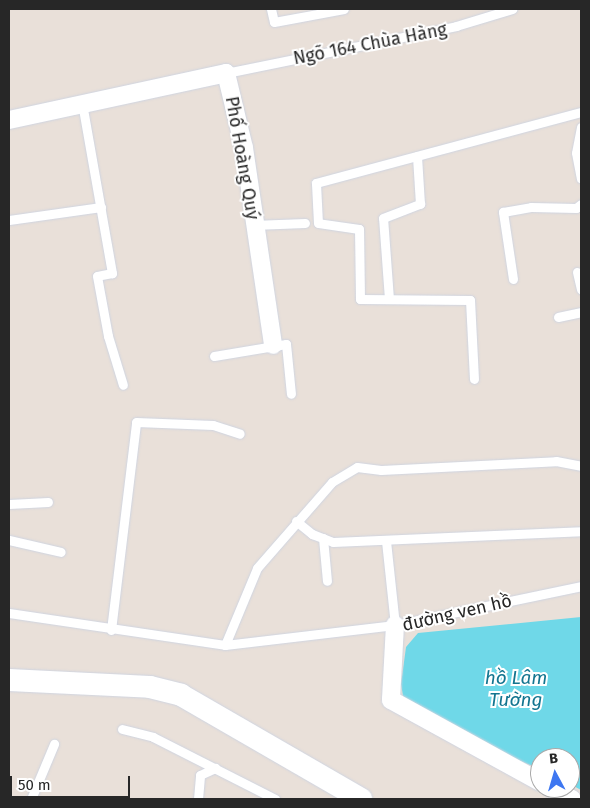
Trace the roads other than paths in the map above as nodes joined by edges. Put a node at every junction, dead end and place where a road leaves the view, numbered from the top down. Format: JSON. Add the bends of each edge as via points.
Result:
{"nodes":[{"id":1,"x":271,"y":9,"type":"edge"},
{"id":2,"x":344,"y":9,"type":"edge"},
{"id":3,"x":512,"y":9,"type":"edge"},
{"id":4,"x":226,"y":73,"type":"junction"},
{"id":5,"x":82,"y":103,"type":"junction"},
{"id":6,"x":581,"y":112,"type":"edge"},
{"id":7,"x":9,"y":120,"type":"edge"},
{"id":8,"x":581,"y":127,"type":"edge"},
{"id":9,"x":417,"y":156,"type":"junction"},
{"id":10,"x":581,"y":179,"type":"edge"},
{"id":11,"x":581,"y":204,"type":"edge"},
{"id":12,"x":101,"y":207,"type":"junction"},
{"id":13,"x":9,"y":220,"type":"edge"},
{"id":14,"x":305,"y":223,"type":"dead end"},
{"id":15,"x":253,"y":225,"type":"junction"},
{"id":16,"x":577,"y":272,"type":"dead end"},
{"id":17,"x":513,"y":279,"type":"dead end"},
{"id":18,"x":581,"y":290,"type":"edge"},
{"id":19,"x":388,"y":299,"type":"junction"},
{"id":20,"x":581,"y":312,"type":"edge"},
{"id":21,"x":558,"y":317,"type":"dead end"},
{"id":22,"x":273,"y":345,"type":"junction"},
{"id":23,"x":214,"y":356,"type":"dead end"},
{"id":24,"x":474,"y":379,"type":"dead end"},
{"id":25,"x":124,"y":385,"type":"dead end"},
{"id":26,"x":291,"y":394,"type":"dead end"},
{"id":27,"x":240,"y":434,"type":"dead end"},
{"id":28,"x":581,"y":466,"type":"edge"},
{"id":29,"x":48,"y":502,"type":"dead end"},
{"id":30,"x":9,"y":504,"type":"edge"},
{"id":31,"x":296,"y":522,"type":"junction"},
{"id":32,"x":581,"y":531,"type":"edge"},
{"id":33,"x":323,"y":538,"type":"junction"},
{"id":34,"x":9,"y":540,"type":"edge"},
{"id":35,"x":386,"y":541,"type":"junction"},
{"id":36,"x":61,"y":552,"type":"dead end"},
{"id":37,"x":327,"y":581,"type":"dead end"},
{"id":38,"x":581,"y":586,"type":"edge"},
{"id":39,"x":9,"y":613,"type":"edge"},
{"id":40,"x":395,"y":625,"type":"junction"},
{"id":41,"x":111,"y":630,"type":"junction"},
{"id":42,"x":225,"y":645,"type":"junction"},
{"id":43,"x":9,"y":680,"type":"edge"},
{"id":44,"x":122,"y":729,"type":"dead end"},
{"id":45,"x":54,"y":744,"type":"dead end"},
{"id":46,"x":215,"y":768,"type":"junction"},
{"id":47,"x":530,"y":776,"type":"edge"},
{"id":48,"x":34,"y":799,"type":"edge"},
{"id":49,"x":198,"y":799,"type":"edge"},
{"id":50,"x":275,"y":799,"type":"edge"},
{"id":51,"x":362,"y":799,"type":"edge"}],
"edges":[{"from":1,"to":2,"type":"lane","via":[[274,22]]},
{"from":3,"to":4,"type":"lane","name":"Ngõ 164 Chùa Hàng","via":[[456,26]]},
{"from":4,"to":5,"type":"street","name":"Phố Hoàng Quý"},
{"from":4,"to":15,"type":"street","name":"Phố Hoàng Quý","via":[[244,148]]},
{"from":5,"to":7,"type":"street","name":"Phố Hoàng Quý"},
{"from":5,"to":12,"type":"lane"},
{"from":6,"to":9,"type":"lane"},
{"from":8,"to":10,"type":"lane","via":[[576,154]]},
{"from":9,"to":19,"type":"lane","via":[[420,204],[382,218]]},
{"from":9,"to":19,"type":"lane","via":[[316,183],[318,223],[359,229],[360,299]]},
{"from":11,"to":17,"type":"lane","via":[[576,208],[531,207],[503,212]]},
{"from":12,"to":13,"type":"lane"},
{"from":12,"to":25,"type":"lane","via":[[112,273],[98,276],[108,336]]},
{"from":14,"to":15,"type":"lane"},
{"from":15,"to":22,"type":"street","name":"Phố Hoàng Quý"},
{"from":16,"to":18,"type":"lane"},
{"from":19,"to":24,"type":"lane","via":[[470,300]]},
{"from":20,"to":21,"type":"lane"},
{"from":22,"to":23,"type":"lane"},
{"from":22,"to":26,"type":"lane","via":[[286,344]]},
{"from":27,"to":41,"type":"lane","via":[[213,425],[136,422]]},
{"from":28,"to":31,"type":"lane","via":[[556,461],[381,470],[357,467],[332,482]]},
{"from":29,"to":30,"type":"lane"},
{"from":31,"to":33,"type":"lane"},
{"from":31,"to":42,"type":"lane","via":[[256,568]]},
{"from":32,"to":35,"type":"lane"},
{"from":33,"to":35,"type":"lane","via":[[333,542]]},
{"from":33,"to":37,"type":"lane"},
{"from":34,"to":36,"type":"lane"},
{"from":35,"to":40,"type":"lane"},
{"from":38,"to":40,"type":"lane","name":"đường ven hồ"},
{"from":39,"to":41,"type":"lane"},
{"from":40,"to":42,"type":"lane"},
{"from":40,"to":47,"type":"street","name":"đường ven hồ","via":[[391,700]]},
{"from":41,"to":42,"type":"lane"},
{"from":43,"to":51,"type":"street","via":[[150,687],[181,695]]},
{"from":44,"to":46,"type":"lane","via":[[153,737]]},
{"from":45,"to":48,"type":"lane"},
{"from":46,"to":49,"type":"lane","via":[[200,775]]},
{"from":46,"to":50,"type":"lane"}]}
